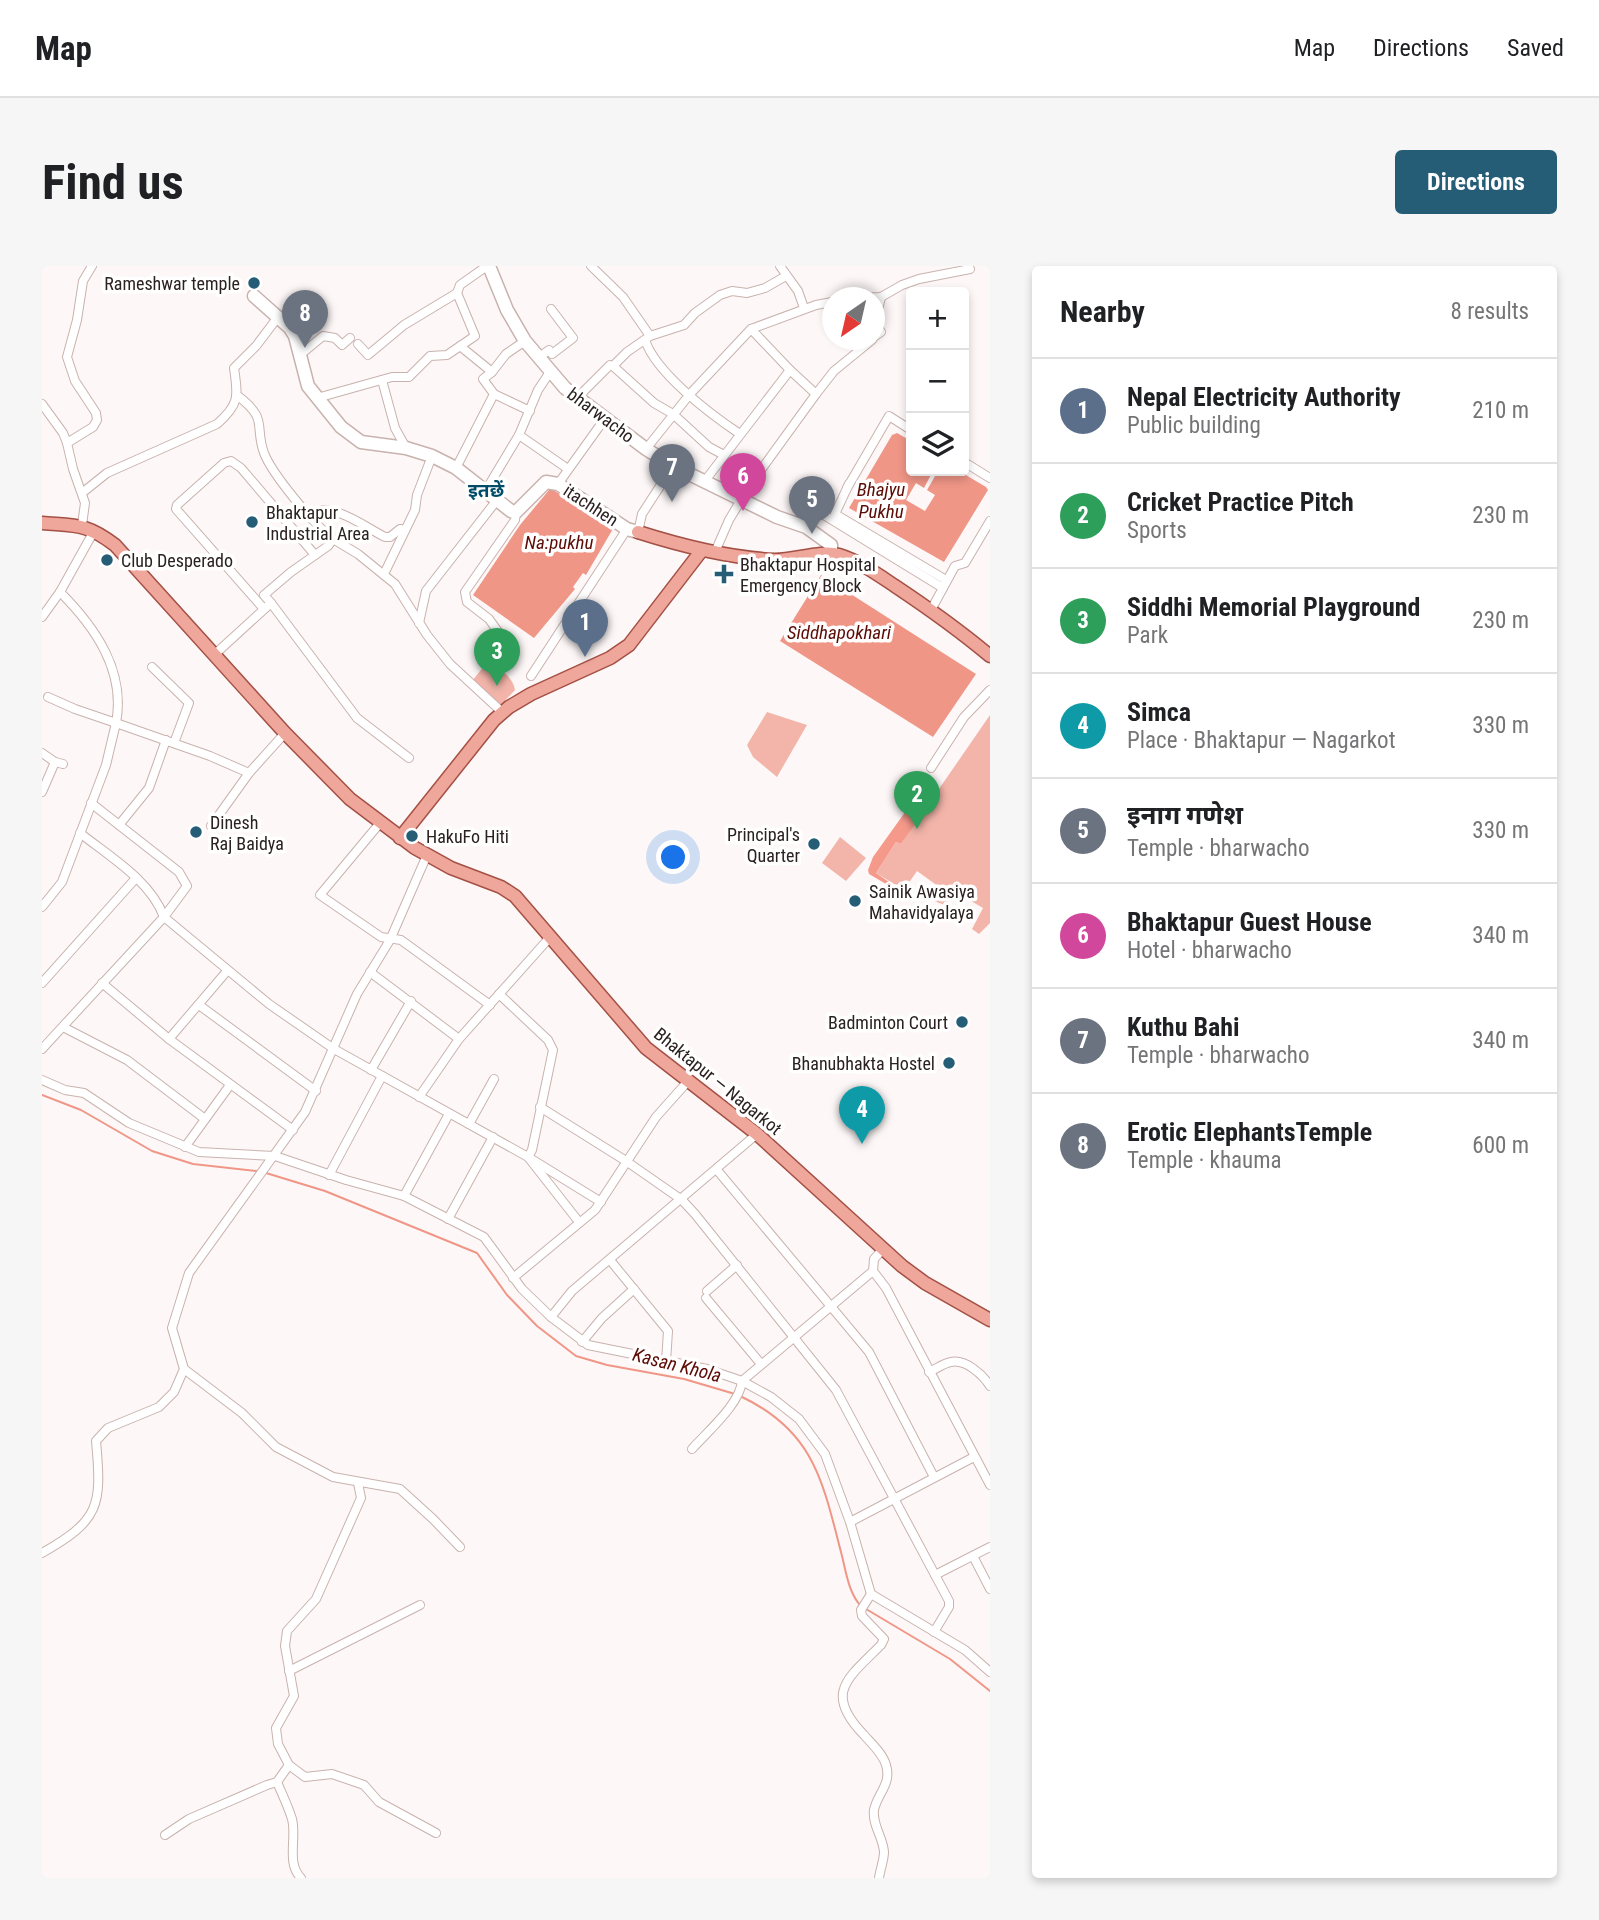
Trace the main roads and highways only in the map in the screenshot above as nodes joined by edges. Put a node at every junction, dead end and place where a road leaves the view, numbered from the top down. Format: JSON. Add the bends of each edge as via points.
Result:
{"nodes":[{"id":1,"x":42,"y":523,"type":"edge"},
{"id":2,"x":633,"y":530,"type":"road end"},
{"id":3,"x":708,"y":551,"type":"junction"},
{"id":4,"x":990,"y":656,"type":"edge"},
{"id":5,"x":400,"y":838,"type":"junction"},
{"id":6,"x":990,"y":1320,"type":"edge"}],
"edges":[{"from":1,"to":5,"type":"main road","name":"Bhaktapur — Nagarkot","via":[[88,528],[125,554],[334,784]]},
{"from":2,"to":3,"type":"main road"},
{"from":3,"to":4,"type":"main road","via":[[774,560],[831,554],[856,561]]},
{"from":3,"to":5,"type":"main road","via":[[629,646],[502,712]]},
{"from":5,"to":6,"type":"main road","name":"Bhaktapur — Nagarkot","via":[[451,868],[510,892],[646,1048],[757,1134],[882,1250],[925,1283]]}]}
